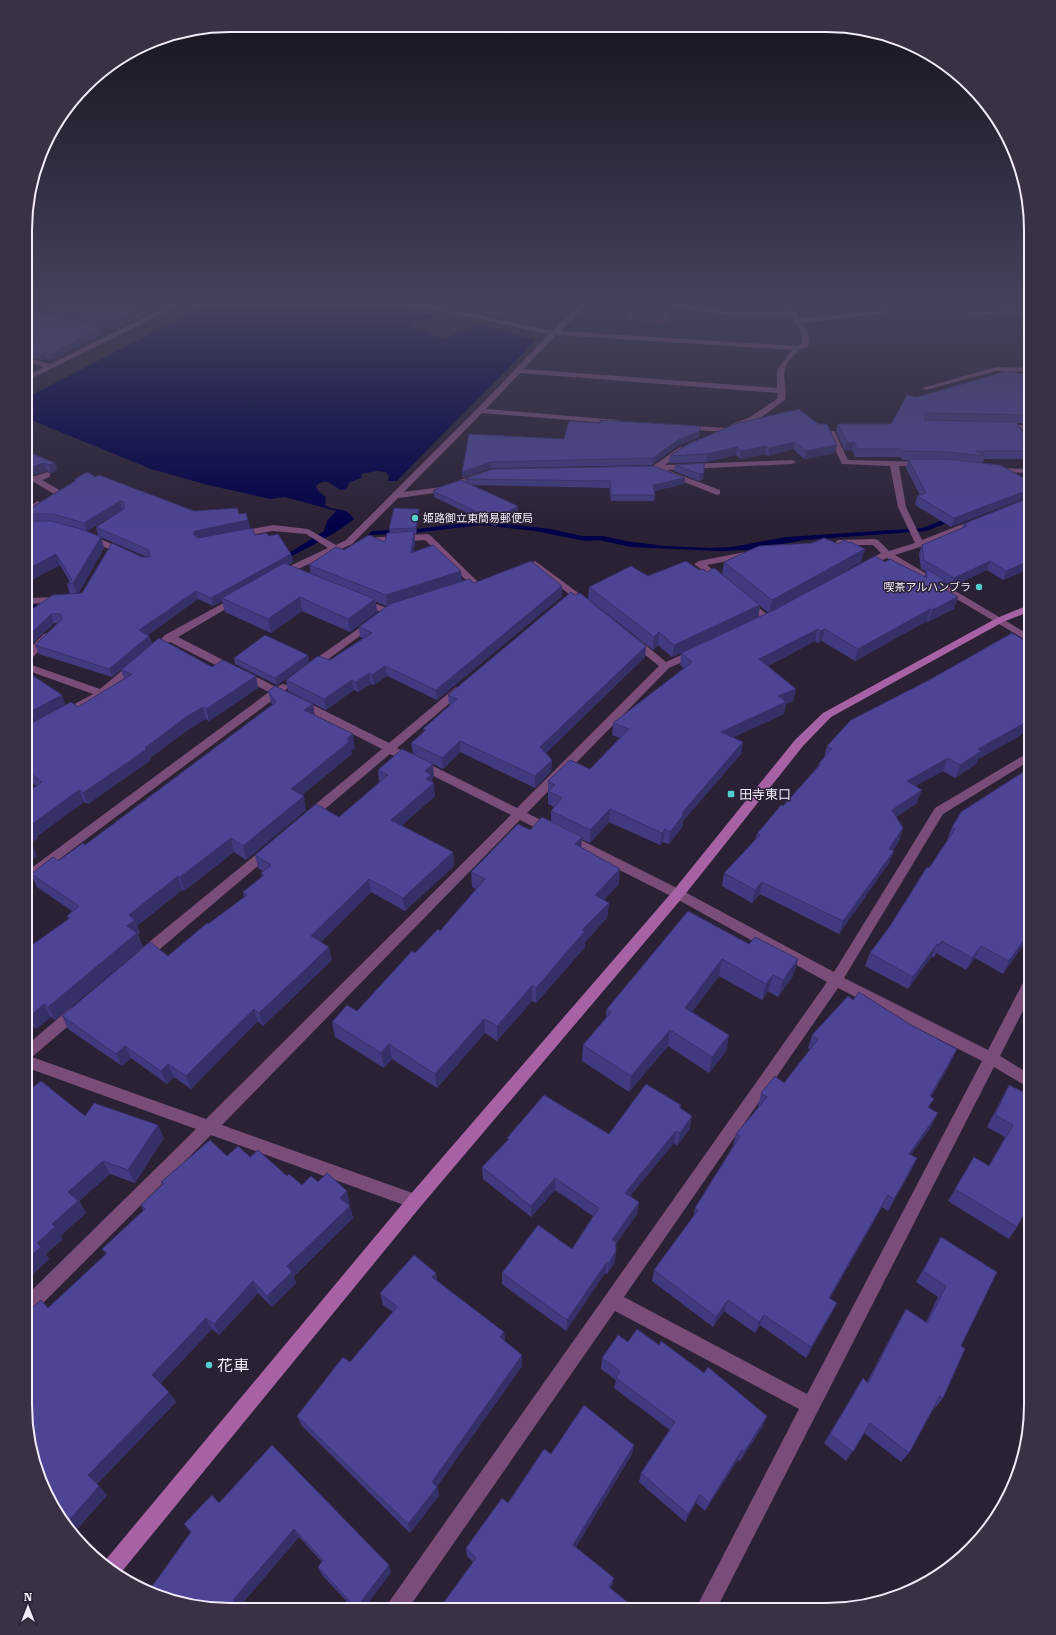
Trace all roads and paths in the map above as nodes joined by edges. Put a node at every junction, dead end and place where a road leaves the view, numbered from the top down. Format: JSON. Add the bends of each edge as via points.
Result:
{"nodes":[{"id":1,"x":511,"y":378,"type":"edge"},
{"id":2,"x":615,"y":378,"type":"edge"},
{"id":3,"x":779,"y":378,"type":"edge"},
{"id":4,"x":962,"y":378,"type":"edge"},
{"id":5,"x":926,"y":388,"type":"dead end"},
{"id":6,"x":783,"y":391,"type":"junction"},
{"id":7,"x":480,"y":411,"type":"junction"},
{"id":8,"x":630,"y":423,"type":"edge"},
{"id":9,"x":678,"y":426,"type":"edge"},
{"id":10,"x":993,"y":427,"type":"edge"},
{"id":11,"x":1016,"y":427,"type":"junction"},
{"id":12,"x":1024,"y":427,"type":"edge"},
{"id":13,"x":725,"y":430,"type":"junction"},
{"id":14,"x":831,"y":433,"type":"edge"},
{"id":15,"x":711,"y":437,"type":"edge"},
{"id":16,"x":1024,"y":438,"type":"edge"},
{"id":17,"x":689,"y":446,"type":"edge"},
{"id":18,"x":792,"y":462,"type":"dead end"},
{"id":19,"x":894,"y":463,"type":"junction"},
{"id":20,"x":930,"y":464,"type":"edge"},
{"id":21,"x":631,"y":468,"type":"edge"},
{"id":22,"x":655,"y":468,"type":"junction"},
{"id":23,"x":987,"y":469,"type":"edge"},
{"id":24,"x":1024,"y":471,"type":"edge"},
{"id":25,"x":47,"y":474,"type":"edge"},
{"id":26,"x":484,"y":474,"type":"edge"},
{"id":27,"x":32,"y":481,"type":"edge"},
{"id":28,"x":32,"y":482,"type":"edge"},
{"id":29,"x":717,"y":492,"type":"dead end"},
{"id":30,"x":394,"y":496,"type":"junction"},
{"id":31,"x":32,"y":512,"type":"edge"},
{"id":32,"x":986,"y":518,"type":"edge"},
{"id":33,"x":100,"y":529,"type":"edge"},
{"id":34,"x":75,"y":532,"type":"edge"},
{"id":35,"x":88,"y":536,"type":"junction"},
{"id":36,"x":229,"y":536,"type":"edge"},
{"id":37,"x":349,"y":542,"type":"junction"},
{"id":38,"x":827,"y":544,"type":"edge"},
{"id":39,"x":920,"y":544,"type":"junction"},
{"id":40,"x":336,"y":549,"type":"junction"},
{"id":41,"x":767,"y":550,"type":"edge"},
{"id":42,"x":887,"y":554,"type":"junction"},
{"id":43,"x":136,"y":557,"type":"edge"},
{"id":44,"x":285,"y":571,"type":"junction"},
{"id":45,"x":512,"y":571,"type":"edge"},
{"id":46,"x":852,"y":573,"type":"edge"},
{"id":47,"x":300,"y":577,"type":"edge"},
{"id":48,"x":271,"y":579,"type":"edge"},
{"id":49,"x":460,"y":588,"type":"edge"},
{"id":50,"x":574,"y":593,"type":"junction"},
{"id":51,"x":244,"y":594,"type":"edge"},
{"id":52,"x":350,"y":597,"type":"edge"},
{"id":53,"x":73,"y":599,"type":"edge"},
{"id":54,"x":32,"y":601,"type":"edge"},
{"id":55,"x":562,"y":603,"type":"edge"},
{"id":56,"x":1024,"y":610,"type":"edge"},
{"id":57,"x":782,"y":611,"type":"edge"},
{"id":58,"x":598,"y":613,"type":"edge"},
{"id":59,"x":768,"y":619,"type":"junction"},
{"id":60,"x":1000,"y":620,"type":"junction"},
{"id":61,"x":754,"y":625,"type":"edge"},
{"id":62,"x":54,"y":631,"type":"edge"},
{"id":63,"x":623,"y":632,"type":"edge"},
{"id":64,"x":1024,"y":635,"type":"edge"},
{"id":65,"x":169,"y":637,"type":"junction"},
{"id":66,"x":157,"y":647,"type":"edge"},
{"id":67,"x":706,"y":647,"type":"edge"},
{"id":68,"x":32,"y":652,"type":"edge"},
{"id":69,"x":145,"y":657,"type":"edge"},
{"id":70,"x":665,"y":666,"type":"junction"},
{"id":71,"x":32,"y":668,"type":"edge"},
{"id":72,"x":304,"y":672,"type":"edge"},
{"id":73,"x":291,"y":681,"type":"edge"},
{"id":74,"x":467,"y":683,"type":"edge"},
{"id":75,"x":278,"y":691,"type":"junction"},
{"id":76,"x":102,"y":693,"type":"junction"},
{"id":77,"x":54,"y":720,"type":"edge"},
{"id":78,"x":389,"y":749,"type":"junction"},
{"id":79,"x":1024,"y":759,"type":"edge"},
{"id":80,"x":520,"y":814,"type":"junction"},
{"id":81,"x":298,"y":825,"type":"edge"},
{"id":82,"x":280,"y":840,"type":"edge"},
{"id":83,"x":32,"y":874,"type":"edge"},
{"id":84,"x":678,"y":894,"type":"junction"},
{"id":85,"x":135,"y":962,"type":"edge"},
{"id":86,"x":836,"y":980,"type":"junction"},
{"id":87,"x":1024,"y":994,"type":"edge"},
{"id":88,"x":86,"y":1003,"type":"edge"},
{"id":89,"x":32,"y":1049,"type":"edge"},
{"id":90,"x":991,"y":1058,"type":"junction"},
{"id":91,"x":32,"y":1063,"type":"edge"},
{"id":92,"x":1024,"y":1079,"type":"edge"},
{"id":93,"x":210,"y":1126,"type":"junction"},
{"id":94,"x":415,"y":1201,"type":"junction"},
{"id":95,"x":612,"y":1300,"type":"junction"},
{"id":96,"x":32,"y":1302,"type":"edge"},
{"id":97,"x":810,"y":1405,"type":"junction"},
{"id":98,"x":114,"y":1565,"type":"edge"},
{"id":99,"x":400,"y":1603,"type":"edge"},
{"id":100,"x":709,"y":1603,"type":"edge"}],
"edges":[{"from":1,"to":7,"type":"street"},
{"from":2,"to":6,"type":"street"},
{"from":3,"to":6,"type":"street"},
{"from":4,"to":5,"type":"street"},
{"from":6,"to":13,"type":"street","via":[[781,400],[752,419]]},
{"from":7,"to":8,"type":"street"},
{"from":7,"to":30,"type":"street"},
{"from":9,"to":13,"type":"street"},
{"from":10,"to":11,"type":"street"},
{"from":11,"to":12,"type":"street"},
{"from":11,"to":16,"type":"street"},
{"from":13,"to":15,"type":"street"},
{"from":14,"to":19,"type":"street","via":[[845,462]]},
{"from":17,"to":22,"type":"street"},
{"from":18,"to":22,"type":"street"},
{"from":19,"to":20,"type":"street"},
{"from":19,"to":39,"type":"street","via":[[902,507]]},
{"from":21,"to":22,"type":"street"},
{"from":22,"to":29,"type":"street"},
{"from":23,"to":24,"type":"street"},
{"from":25,"to":27,"type":"street"},
{"from":26,"to":30,"type":"street","via":[[442,489]]},
{"from":28,"to":31,"type":"street","via":[[56,495],[38,503]]},
{"from":30,"to":37,"type":"street"},
{"from":32,"to":39,"type":"street"},
{"from":33,"to":35,"type":"street"},
{"from":34,"to":35,"type":"street"},
{"from":35,"to":43,"type":"street","via":[[109,550]]},
{"from":36,"to":40,"type":"street","via":[[272,528],[308,532]]},
{"from":37,"to":40,"type":"street"},
{"from":37,"to":49,"type":"street","via":[[427,537],[478,582]]},
{"from":38,"to":42,"type":"street","via":[[875,542]]},
{"from":39,"to":42,"type":"street"},
{"from":40,"to":44,"type":"street"},
{"from":41,"to":59,"type":"street","via":[[699,564]]},
{"from":42,"to":46,"type":"street"},
{"from":42,"to":60,"type":"street"},
{"from":44,"to":47,"type":"street"},
{"from":44,"to":48,"type":"street"},
{"from":45,"to":50,"type":"street","via":[[535,564]]},
{"from":50,"to":55,"type":"street"},
{"from":50,"to":58,"type":"street"},
{"from":51,"to":65,"type":"street"},
{"from":52,"to":72,"type":"street","via":[[391,610]]},
{"from":53,"to":54,"type":"street"},
{"from":56,"to":60,"type":"street"},
{"from":57,"to":59,"type":"street"},
{"from":59,"to":61,"type":"street"},
{"from":60,"to":64,"type":"street"},
{"from":60,"to":84,"type":"street","via":[[827,715],[799,743]]},
{"from":62,"to":68,"type":"street"},
{"from":63,"to":70,"type":"street"},
{"from":65,"to":66,"type":"street"},
{"from":65,"to":75,"type":"street"},
{"from":67,"to":70,"type":"street"},
{"from":69,"to":76,"type":"street"},
{"from":70,"to":80,"type":"street"},
{"from":71,"to":76,"type":"street"},
{"from":73,"to":75,"type":"street"},
{"from":74,"to":78,"type":"street"},
{"from":75,"to":78,"type":"street"},
{"from":75,"to":83,"type":"street"},
{"from":76,"to":77,"type":"street"},
{"from":78,"to":80,"type":"street"},
{"from":78,"to":81,"type":"street"},
{"from":79,"to":86,"type":"street","via":[[939,811]]},
{"from":80,"to":84,"type":"street"},
{"from":80,"to":93,"type":"street"},
{"from":82,"to":85,"type":"street"},
{"from":84,"to":86,"type":"street"},
{"from":84,"to":94,"type":"street"},
{"from":86,"to":90,"type":"street"},
{"from":86,"to":95,"type":"street"},
{"from":87,"to":90,"type":"street"},
{"from":88,"to":89,"type":"street"},
{"from":90,"to":92,"type":"street"},
{"from":90,"to":97,"type":"street"},
{"from":91,"to":93,"type":"street"},
{"from":93,"to":94,"type":"street"},
{"from":93,"to":96,"type":"street"},
{"from":94,"to":98,"type":"street"},
{"from":95,"to":97,"type":"street"},
{"from":95,"to":99,"type":"street"},
{"from":97,"to":100,"type":"street"}]}
